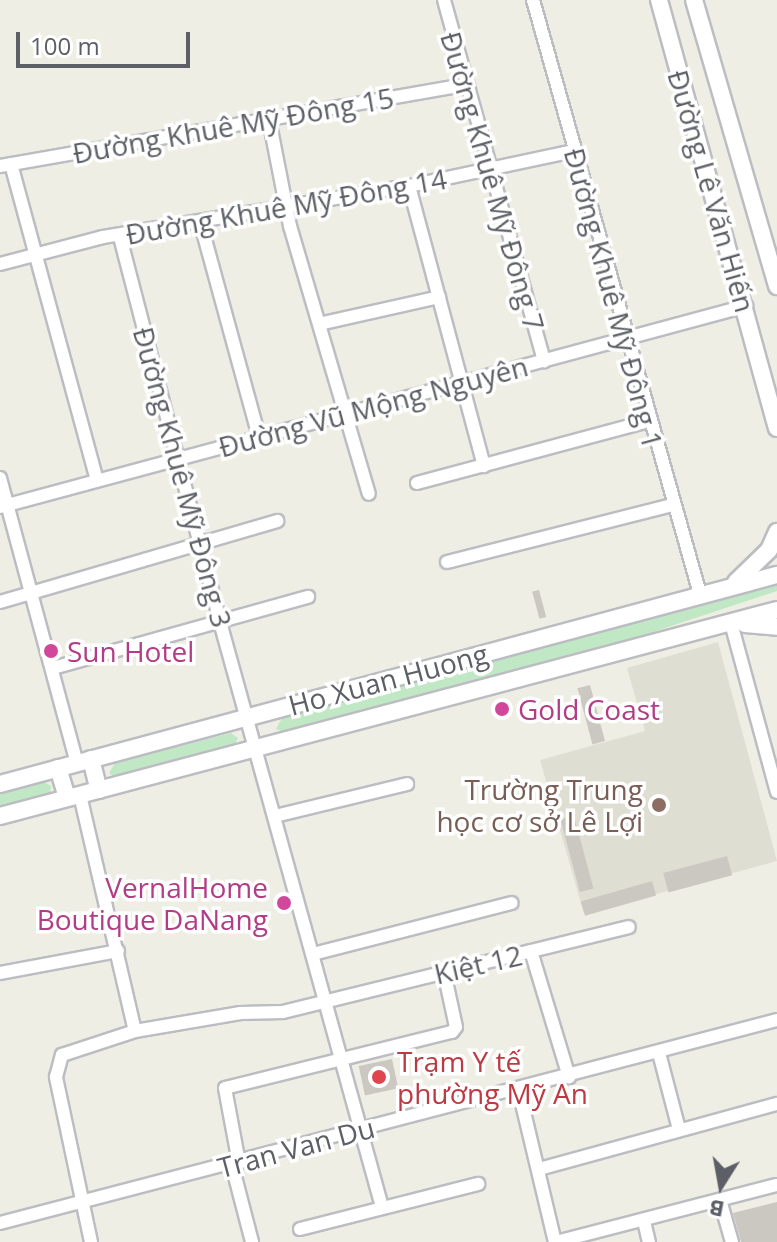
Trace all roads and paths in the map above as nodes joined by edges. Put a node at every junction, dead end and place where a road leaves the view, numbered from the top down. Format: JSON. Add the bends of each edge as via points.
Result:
{"nodes":[{"id":1,"x":444,"y":0,"type":"edge"},
{"id":2,"x":533,"y":0,"type":"edge"},
{"id":3,"x":659,"y":0,"type":"edge"},
{"id":4,"x":694,"y":0,"type":"edge"},
{"id":5,"x":466,"y":85,"type":"junction"},
{"id":6,"x":269,"y":119,"type":"junction"},
{"id":7,"x":574,"y":151,"type":"junction"},
{"id":8,"x":6,"y":165,"type":"edge"},
{"id":9,"x":490,"y":170,"type":"junction"},
{"id":10,"x":409,"y":186,"type":"junction"},
{"id":11,"x":285,"y":206,"type":"junction"},
{"id":12,"x":200,"y":221,"type":"junction"},
{"id":13,"x":120,"y":237,"type":"junction"},
{"id":14,"x":37,"y":253,"type":"junction"},
{"id":15,"x":0,"y":264,"type":"edge"},
{"id":16,"x":777,"y":286,"type":"edge"},
{"id":17,"x":439,"y":297,"type":"junction"},
{"id":18,"x":746,"y":306,"type":"junction"},
{"id":19,"x":323,"y":323,"type":"junction"},
{"id":20,"x":628,"y":337,"type":"junction"},
{"id":21,"x":544,"y":361,"type":"junction"},
{"id":22,"x":464,"y":384,"type":"junction"},
{"id":23,"x":347,"y":412,"type":"junction"},
{"id":24,"x":648,"y":421,"type":"junction"},
{"id":25,"x":777,"y":428,"type":"edge"},
{"id":26,"x":259,"y":437,"type":"junction"},
{"id":27,"x":180,"y":458,"type":"junction"},
{"id":28,"x":484,"y":466,"type":"junction"},
{"id":29,"x":0,"y":478,"type":"edge"},
{"id":30,"x":97,"y":481,"type":"junction"},
{"id":31,"x":417,"y":483,"type":"dead end"},
{"id":32,"x":369,"y":494,"type":"dead end"},
{"id":33,"x":3,"y":505,"type":"edge"},
{"id":34,"x":672,"y":505,"type":"junction"},
{"id":35,"x":277,"y":521,"type":"dead end"},
{"id":36,"x":777,"y":532,"type":"edge"},
{"id":37,"x":199,"y":542,"type":"junction"},
{"id":38,"x":447,"y":562,"type":"dead end"},
{"id":39,"x":777,"y":575,"type":"edge"},
{"id":40,"x":731,"y":586,"type":"junction"},
{"id":41,"x":32,"y":592,"type":"junction"},
{"id":42,"x":700,"y":594,"type":"junction"},
{"id":43,"x":308,"y":597,"type":"dead end"},
{"id":44,"x":0,"y":602,"type":"edge"},
{"id":45,"x":777,"y":610,"type":"edge"},
{"id":46,"x":220,"y":622,"type":"junction"},
{"id":47,"x":731,"y":623,"type":"junction"},
{"id":48,"x":777,"y":627,"type":"edge"},
{"id":49,"x":53,"y":668,"type":"junction"},
{"id":50,"x":248,"y":717,"type":"junction"},
{"id":51,"x":257,"y":747,"type":"junction"},
{"id":52,"x":84,"y":761,"type":"junction"},
{"id":53,"x":58,"y":768,"type":"junction"},
{"id":54,"x":0,"y":784,"type":"edge"},
{"id":55,"x":407,"y":784,"type":"dead end"},
{"id":56,"x":99,"y":790,"type":"junction"},
{"id":57,"x":777,"y":792,"type":"edge"},
{"id":58,"x":74,"y":797,"type":"junction"},
{"id":59,"x":0,"y":816,"type":"edge"},
{"id":60,"x":275,"y":816,"type":"junction"},
{"id":61,"x":512,"y":903,"type":"dead end"},
{"id":62,"x":629,"y":927,"type":"dead end"},
{"id":63,"x":118,"y":951,"type":"junction"},
{"id":64,"x":531,"y":951,"type":"junction"},
{"id":65,"x":313,"y":954,"type":"junction"},
{"id":66,"x":444,"y":972,"type":"junction"},
{"id":67,"x":0,"y":973,"type":"edge"},
{"id":68,"x":326,"y":1000,"type":"junction"},
{"id":69,"x":777,"y":1020,"type":"edge"},
{"id":70,"x":135,"y":1031,"type":"junction"},
{"id":71,"x":659,"y":1053,"type":"junction"},
{"id":72,"x":344,"y":1062,"type":"junction"},
{"id":73,"x":569,"y":1077,"type":"junction"},
{"id":74,"x":519,"y":1091,"type":"junction"},
{"id":75,"x":777,"y":1104,"type":"edge"},
{"id":76,"x":364,"y":1129,"type":"junction"},
{"id":77,"x":679,"y":1129,"type":"junction"},
{"id":78,"x":235,"y":1164,"type":"junction"},
{"id":79,"x":539,"y":1169,"type":"junction"},
{"id":80,"x":478,"y":1184,"type":"dead end"},
{"id":81,"x":777,"y":1185,"type":"edge"},
{"id":82,"x":720,"y":1200,"type":"junction"},
{"id":83,"x":80,"y":1203,"type":"junction"},
{"id":84,"x":382,"y":1207,"type":"junction"},
{"id":85,"x":644,"y":1221,"type":"junction"},
{"id":86,"x":0,"y":1223,"type":"edge"},
{"id":87,"x":300,"y":1229,"type":"dead end"},
{"id":88,"x":91,"y":1242,"type":"edge"},
{"id":89,"x":252,"y":1242,"type":"edge"},
{"id":90,"x":556,"y":1242,"type":"edge"},
{"id":91,"x":649,"y":1242,"type":"edge"},
{"id":92,"x":732,"y":1242,"type":"edge"}],
"edges":[{"from":1,"to":5,"type":"street","name":"Đường Khuê Mỹ Đông 7"},
{"from":2,"to":7,"type":"street","name":"Đường Khuê Mỹ Đông 1"},
{"from":3,"to":18,"type":"main road","name":"Đường Lê Văn Hiến"},
{"from":4,"to":16,"type":"main road","name":"Đường Lê Văn Hiến"},
{"from":5,"to":6,"type":"street","name":"Đường Khuê Mỹ Đông 15"},
{"from":5,"to":9,"type":"street","name":"Đường Khuê Mỹ Đông 7"},
{"from":6,"to":8,"type":"street","name":"Đường Khuê Mỹ Đông 15"},
{"from":6,"to":11,"type":"street"},
{"from":7,"to":9,"type":"street","name":"Đường Khuê Mỹ Đông 14"},
{"from":7,"to":20,"type":"street","name":"Đường Khuê Mỹ Đông 1"},
{"from":8,"to":14,"type":"street"},
{"from":9,"to":10,"type":"street","name":"Đường Khuê Mỹ Đông 14"},
{"from":9,"to":21,"type":"street","name":"Đường Khuê Mỹ Đông 7"},
{"from":10,"to":11,"type":"street","name":"Đường Khuê Mỹ Đông 14"},
{"from":10,"to":17,"type":"street"},
{"from":11,"to":12,"type":"street","name":"Đường Khuê Mỹ Đông 14"},
{"from":11,"to":19,"type":"street"},
{"from":12,"to":13,"type":"street","name":"Đường Khuê Mỹ Đông 14"},
{"from":12,"to":26,"type":"street"},
{"from":13,"to":14,"type":"street","name":"Đường Khuê Mỹ Đông 14"},
{"from":13,"to":27,"type":"street","name":"Đường Khuê Mỹ Đông 3"},
{"from":14,"to":15,"type":"street","name":"Đường Khuê Mỹ Đông 14"},
{"from":14,"to":30,"type":"street"},
{"from":17,"to":19,"type":"street"},
{"from":17,"to":22,"type":"street"},
{"from":18,"to":20,"type":"street","name":"Đường Vũ Mộng Nguyên"},
{"from":18,"to":25,"type":"main road","name":"Đường Lê Văn Hiến"},
{"from":19,"to":23,"type":"street"},
{"from":20,"to":21,"type":"street","name":"Đường Vũ Mộng Nguyên"},
{"from":20,"to":24,"type":"street","name":"Đường Khuê Mỹ Đông 1"},
{"from":21,"to":22,"type":"street","name":"Đường Vũ Mộng Nguyên"},
{"from":22,"to":23,"type":"street","name":"Đường Vũ Mộng Nguyên"},
{"from":22,"to":28,"type":"street"},
{"from":23,"to":26,"type":"street","name":"Đường Vũ Mộng Nguyên"},
{"from":23,"to":32,"type":"street"},
{"from":24,"to":28,"type":"street"},
{"from":24,"to":34,"type":"street","name":"Đường Khuê Mỹ Đông 1"},
{"from":26,"to":27,"type":"street","name":"Đường Vũ Mộng Nguyên"},
{"from":27,"to":30,"type":"street","name":"Đường Vũ Mộng Nguyên"},
{"from":27,"to":37,"type":"street","name":"Đường Khuê Mỹ Đông 3"},
{"from":28,"to":31,"type":"street"},
{"from":29,"to":33,"type":"street"},
{"from":30,"to":33,"type":"street","name":"Đường Vũ Mộng Nguyên"},
{"from":33,"to":41,"type":"street"},
{"from":34,"to":38,"type":"street"},
{"from":34,"to":42,"type":"street","name":"Đường Khuê Mỹ Đông 1"},
{"from":35,"to":37,"type":"street"},
{"from":36,"to":40,"type":"main road","via":[[754,568]]},
{"from":37,"to":41,"type":"street"},
{"from":37,"to":46,"type":"street","name":"Đường Khuê Mỹ Đông 3"},
{"from":39,"to":40,"type":"main road","name":"Ho Xuan Huong"},
{"from":40,"to":42,"type":"main road","name":"Ho Xuan Huong"},
{"from":41,"to":44,"type":"street"},
{"from":41,"to":49,"type":"street"},
{"from":42,"to":50,"type":"main road","name":"Ho Xuan Huong"},
{"from":43,"to":46,"type":"street"},
{"from":45,"to":47,"type":"main road"},
{"from":46,"to":49,"type":"street"},
{"from":46,"to":50,"type":"street","name":"Đường Khuê Mỹ Đông 3"},
{"from":47,"to":48,"type":"main road"},
{"from":47,"to":51,"type":"main road"},
{"from":47,"to":57,"type":"street"},
{"from":49,"to":52,"type":"street"},
{"from":50,"to":51,"type":"street","name":"Đường Khuê Mỹ Đông 3"},
{"from":50,"to":52,"type":"main road","name":"Ho Xuan Huong"},
{"from":51,"to":56,"type":"main road"},
{"from":51,"to":60,"type":"street","name":"Đường Khuê Mỹ Đông 3"},
{"from":52,"to":53,"type":"main road","name":"Ho Xuan Huong"},
{"from":52,"to":56,"type":"main road"},
{"from":53,"to":54,"type":"main road","name":"Ho Xuan Huong"},
{"from":53,"to":58,"type":"main road"},
{"from":55,"to":60,"type":"street"},
{"from":56,"to":58,"type":"main road"},
{"from":58,"to":59,"type":"main road"},
{"from":58,"to":63,"type":"street"},
{"from":60,"to":65,"type":"street","name":"Đường Khuê Mỹ Đông 3"},
{"from":61,"to":65,"type":"street"},
{"from":62,"to":64,"type":"street","name":"Kiệt 12"},
{"from":63,"to":67,"type":"street"},
{"from":63,"to":70,"type":"street"},
{"from":64,"to":66,"type":"street","name":"Kiệt 12"},
{"from":64,"to":73,"type":"street"},
{"from":65,"to":68,"type":"street","name":"Đường Khuê Mỹ Đông 3"},
{"from":66,"to":68,"type":"street","name":"Kiệt 12"},
{"from":66,"to":72,"type":"street","via":[[455,1030]]},
{"from":68,"to":70,"type":"street","name":"Kiệt 12","via":[[283,1012],[240,1013]]},
{"from":68,"to":72,"type":"street","name":"Đường Khuê Mỹ Đông 3"},
{"from":69,"to":71,"type":"street","name":"Tran Van Du"},
{"from":70,"to":83,"type":"street","name":"Kiệt 12","via":[[57,1059]]},
{"from":71,"to":73,"type":"street","name":"Tran Van Du"},
{"from":71,"to":77,"type":"street"},
{"from":72,"to":76,"type":"street","name":"Đường Khuê Mỹ Đông 3"},
{"from":72,"to":78,"type":"street","via":[[225,1088]]},
{"from":73,"to":74,"type":"street","name":"Tran Van Du"},
{"from":74,"to":76,"type":"street","name":"Tran Van Du"},
{"from":74,"to":79,"type":"street"},
{"from":75,"to":77,"type":"street"},
{"from":76,"to":78,"type":"street","name":"Tran Van Du"},
{"from":76,"to":84,"type":"street","name":"Đường Khuê Mỹ Đông 3"},
{"from":77,"to":79,"type":"street"},
{"from":78,"to":83,"type":"street","name":"Tran Van Du"},
{"from":78,"to":89,"type":"street"},
{"from":79,"to":90,"type":"street"},
{"from":80,"to":84,"type":"street"},
{"from":81,"to":82,"type":"street"},
{"from":82,"to":85,"type":"street"},
{"from":82,"to":92,"type":"street"},
{"from":83,"to":86,"type":"street","name":"Tran Van Du"},
{"from":83,"to":88,"type":"street"},
{"from":84,"to":87,"type":"street"},
{"from":85,"to":90,"type":"street"},
{"from":85,"to":91,"type":"street"}]}
